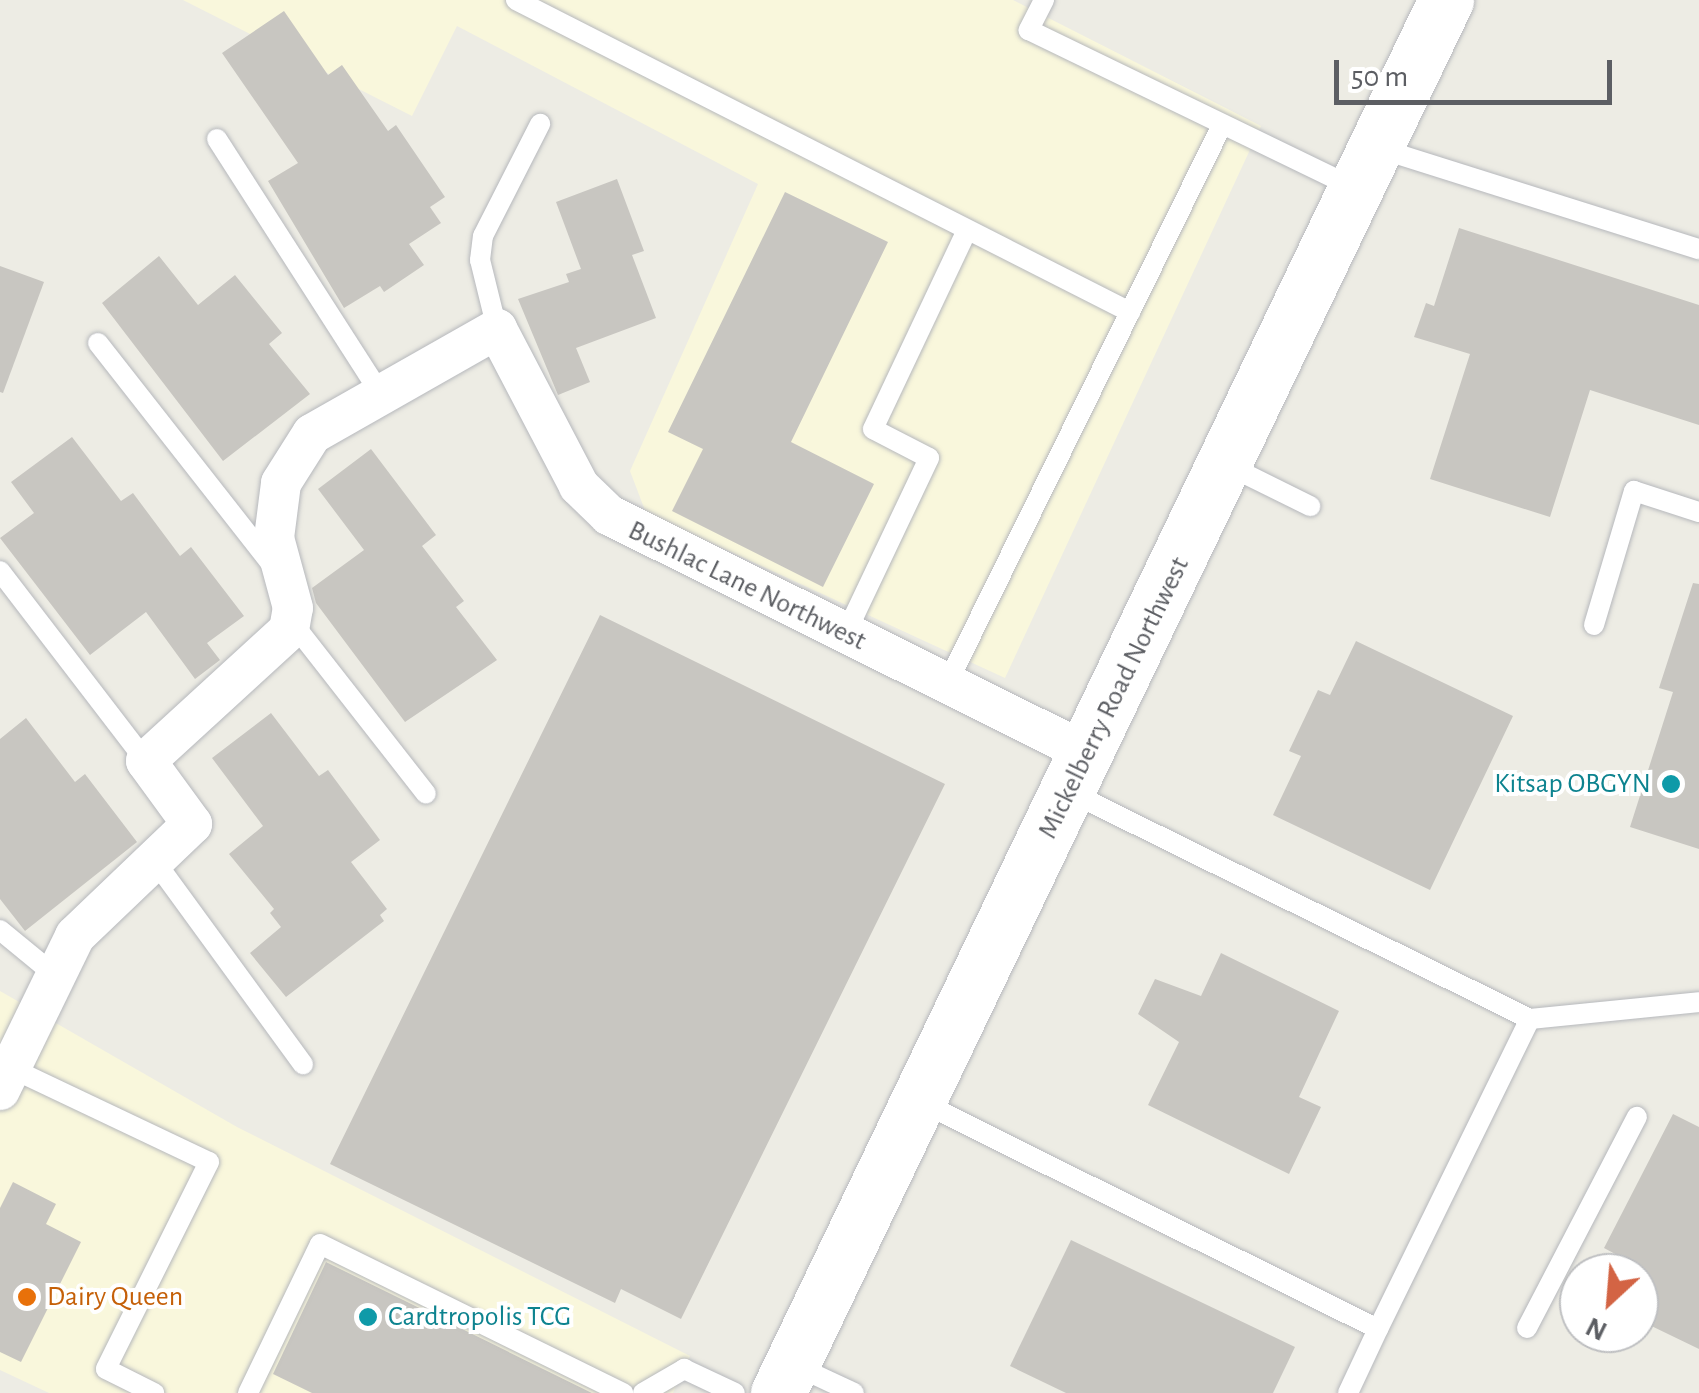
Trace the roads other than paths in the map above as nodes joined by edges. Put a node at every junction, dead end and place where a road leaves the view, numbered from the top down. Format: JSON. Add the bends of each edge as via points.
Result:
{"nodes":[{"id":1,"x":516,"y":0,"type":"edge"},
{"id":2,"x":1044,"y":0,"type":"edge"},
{"id":3,"x":1446,"y":0,"type":"edge"},
{"id":4,"x":540,"y":124,"type":"dead end"},
{"id":5,"x":1222,"y":124,"type":"junction"},
{"id":6,"x":218,"y":138,"type":"dead end"},
{"id":7,"x":1366,"y":168,"type":"junction"},
{"id":8,"x":966,"y":232,"type":"junction"},
{"id":9,"x":1699,"y":249,"type":"edge"},
{"id":10,"x":1130,"y":312,"type":"junction"},
{"id":11,"x":497,"y":330,"type":"junction"},
{"id":12,"x":98,"y":343,"type":"dead end"},
{"id":13,"x":382,"y":394,"type":"junction"},
{"id":14,"x":1226,"y":464,"type":"junction"},
{"id":15,"x":1310,"y":506,"type":"dead end"},
{"id":16,"x":1699,"y":512,"type":"edge"},
{"id":17,"x":0,"y":571,"type":"edge"},
{"id":18,"x":290,"y":603,"type":"junction"},
{"id":19,"x":1594,"y":625,"type":"dead end"},
{"id":20,"x":845,"y":634,"type":"junction"},
{"id":21,"x":946,"y":684,"type":"junction"},
{"id":22,"x":146,"y":762,"type":"junction"},
{"id":23,"x":1079,"y":773,"type":"junction"},
{"id":24,"x":426,"y":794,"type":"dead end"},
{"id":25,"x":154,"y":860,"type":"junction"},
{"id":26,"x":0,"y":930,"type":"edge"},
{"id":27,"x":56,"y":976,"type":"junction"},
{"id":28,"x":1699,"y":1002,"type":"edge"},
{"id":29,"x":1530,"y":1019,"type":"junction"},
{"id":30,"x":303,"y":1064,"type":"dead end"},
{"id":31,"x":6,"y":1079,"type":"edge"},
{"id":32,"x":919,"y":1101,"type":"junction"},
{"id":33,"x":1636,"y":1117,"type":"dead end"},
{"id":34,"x":1527,"y":1328,"type":"dead end"},
{"id":35,"x":1378,"y":1329,"type":"junction"},
{"id":36,"x":785,"y":1379,"type":"edge"},
{"id":37,"x":154,"y":1393,"type":"edge"},
{"id":38,"x":248,"y":1393,"type":"edge"},
{"id":39,"x":623,"y":1393,"type":"edge"},
{"id":40,"x":643,"y":1393,"type":"edge"},
{"id":41,"x":735,"y":1393,"type":"edge"},
{"id":42,"x":854,"y":1393,"type":"edge"},
{"id":43,"x":1348,"y":1393,"type":"edge"}],
"edges":[{"from":1,"to":8,"type":"lane"},
{"from":2,"to":5,"type":"lane","via":[[1029,30]]},
{"from":3,"to":7,"type":"street","name":"Mickelberry Road Northwest"},
{"from":4,"to":11,"type":"lane","via":[[483,236],[480,260]]},
{"from":5,"to":7,"type":"lane"},
{"from":5,"to":10,"type":"lane"},
{"from":6,"to":13,"type":"lane"},
{"from":7,"to":9,"type":"lane"},
{"from":7,"to":14,"type":"street","name":"Mickelberry Road Northwest"},
{"from":8,"to":10,"type":"lane"},
{"from":8,"to":20,"type":"lane","via":[[872,429],[929,458]]},
{"from":10,"to":21,"type":"lane"},
{"from":11,"to":13,"type":"street"},
{"from":11,"to":20,"type":"street","name":"Bushlac Lane Northwest","via":[[579,486],[608,515]]},
{"from":12,"to":18,"type":"lane"},
{"from":13,"to":18,"type":"street","via":[[312,434],[281,484],[274,538]]},
{"from":14,"to":15,"type":"lane"},
{"from":14,"to":23,"type":"street","name":"Mickelberry Road Northwest"},
{"from":16,"to":19,"type":"lane","via":[[1634,491]]},
{"from":17,"to":22,"type":"lane"},
{"from":18,"to":22,"type":"street","via":[[289,630]]},
{"from":18,"to":24,"type":"lane"},
{"from":20,"to":21,"type":"street","name":"Bushlac Lane Northwest"},
{"from":21,"to":23,"type":"street","name":"Bushlac Lane Northwest"},
{"from":22,"to":25,"type":"street","via":[[192,824]]},
{"from":23,"to":29,"type":"lane"},
{"from":23,"to":32,"type":"street","name":"Mickelberry Road Northwest"},
{"from":25,"to":27,"type":"street","via":[[75,936]]},
{"from":25,"to":30,"type":"lane"},
{"from":26,"to":27,"type":"lane"},
{"from":27,"to":31,"type":"street"},
{"from":28,"to":29,"type":"lane"},
{"from":29,"to":35,"type":"lane"},
{"from":31,"to":37,"type":"lane","via":[[209,1162],[106,1370]]},
{"from":32,"to":35,"type":"lane"},
{"from":32,"to":36,"type":"street","name":"Mickelberry Road Northwest"},
{"from":33,"to":34,"type":"lane"},
{"from":35,"to":43,"type":"lane"},
{"from":36,"to":42,"type":"lane"},
{"from":38,"to":39,"type":"lane","via":[[320,1244]]},
{"from":40,"to":41,"type":"lane","via":[[684,1369]]}]}
